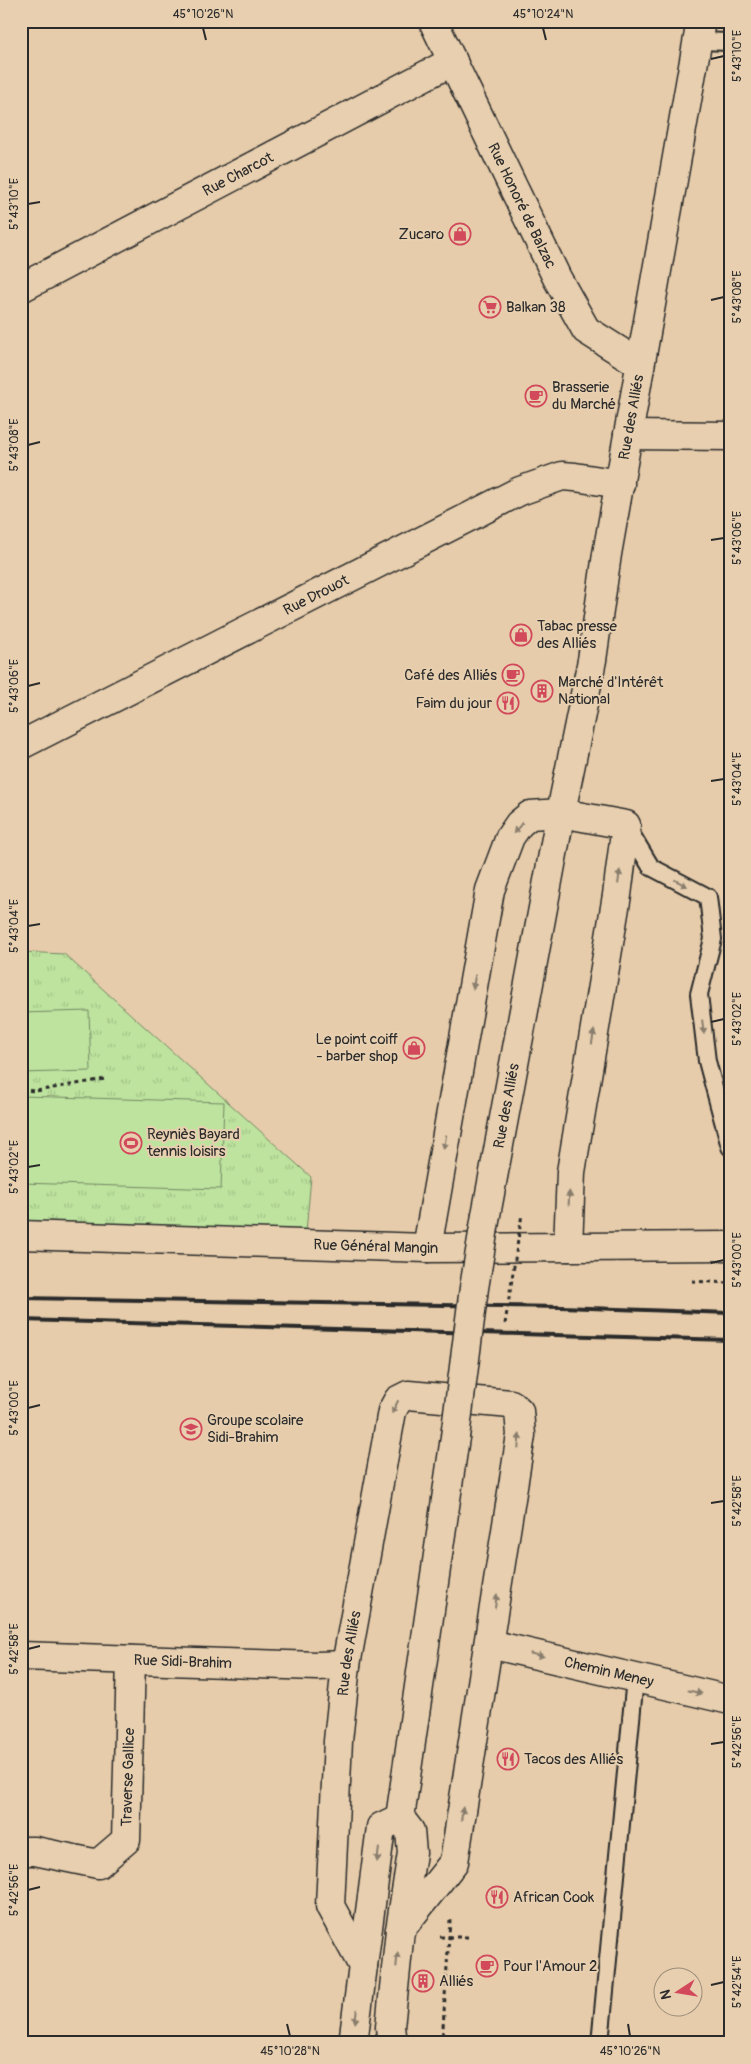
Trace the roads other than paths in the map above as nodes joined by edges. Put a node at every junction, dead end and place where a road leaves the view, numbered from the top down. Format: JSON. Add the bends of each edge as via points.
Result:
{"nodes":[{"id":1,"x":433,"y":21,"type":"edge"},
{"id":2,"x":699,"y":31,"type":"edge"},
{"id":3,"x":730,"y":42,"type":"edge"},
{"id":4,"x":453,"y":60,"type":"junction"},
{"id":5,"x":21,"y":288,"type":"edge"},
{"id":6,"x":640,"y":364,"type":"junction"},
{"id":7,"x":628,"y":435,"type":"junction"},
{"id":8,"x":730,"y":436,"type":"edge"},
{"id":9,"x":620,"y":484,"type":"junction"},
{"id":10,"x":21,"y":745,"type":"edge"},
{"id":11,"x":561,"y":812,"type":"junction"},
{"id":12,"x":626,"y":825,"type":"junction"},
{"id":13,"x":730,"y":1147,"type":"edge"},
{"id":14,"x":21,"y":1234,"type":"edge"},
{"id":15,"x":730,"y":1246,"type":"edge"},
{"id":16,"x":568,"y":1247,"type":"junction"},
{"id":17,"x":427,"y":1248,"type":"junction"},
{"id":18,"x":490,"y":1644,"type":"junction"},
{"id":19,"x":21,"y":1656,"type":"edge"},
{"id":20,"x":131,"y":1660,"type":"junction"},
{"id":21,"x":346,"y":1665,"type":"junction"},
{"id":22,"x":635,"y":1678,"type":"junction"},
{"id":23,"x":730,"y":1700,"type":"edge"},
{"id":24,"x":400,"y":1818,"type":"junction"},
{"id":25,"x":21,"y":1851,"type":"edge"},
{"id":26,"x":400,"y":1930,"type":"junction"},
{"id":27,"x":363,"y":1966,"type":"junction"},
{"id":28,"x":353,"y":2043,"type":"edge"},
{"id":29,"x":392,"y":2043,"type":"edge"},
{"id":30,"x":600,"y":2043,"type":"edge"}],
"edges":[{"from":1,"to":4,"type":"street","name":"Rue Honoré de Balzac"},
{"from":2,"to":3,"type":"lane"},
{"from":2,"to":6,"type":"street","name":"Rue des Alliés"},
{"from":4,"to":5,"type":"street","name":"Rue Charcot"},
{"from":4,"to":6,"type":"street","name":"Rue Honoré de Balzac","via":[[557,278],[586,330]]},
{"from":6,"to":7,"type":"street","name":"Rue des Alliés"},
{"from":7,"to":8,"type":"street"},
{"from":7,"to":9,"type":"street","name":"Rue des Alliés"},
{"from":9,"to":10,"type":"street","name":"Rue Drouot","via":[[562,476],[520,491]]},
{"from":9,"to":11,"type":"street","name":"Rue des Alliés","via":[[592,660]]},
{"from":11,"to":12,"type":"street"},
{"from":11,"to":17,"type":"street","one_way":true,"via":[[530,815],[520,824],[510,837],[490,890]]},
{"from":11,"to":24,"type":"street","name":"Rue des Alliés","bridge":true,"via":[[474,1288]]},
{"from":12,"to":13,"type":"lane","one_way":true,"via":[[651,868],[708,897],[713,939],[699,994],[707,1061]]},
{"from":16,"to":12,"type":"street","one_way":true,"via":[[571,1172]]},
{"from":14,"to":17,"type":"street","name":"Rue Général Mangin"},
{"from":15,"to":16,"type":"street","name":"Rue Général Mangin"},
{"from":16,"to":17,"type":"street","name":"Rue Général Mangin"},
{"from":18,"to":21,"type":"street","name":"Rue des Alliés","one_way":true,"via":[[520,1435],[519,1411],[511,1404],[408,1395],[398,1400],[392,1411]]},
{"from":18,"to":22,"type":"street","name":"Chemin Meney","one_way":true},
{"from":26,"to":18,"type":"street","name":"Rue des Alliés","one_way":true,"via":[[454,1862]]},
{"from":19,"to":20,"type":"street","name":"Rue Sidi-Brahim"},
{"from":20,"to":21,"type":"street","name":"Rue Sidi-Brahim"},
{"from":20,"to":25,"type":"street","name":"Traverse Gallice","via":[[126,1840],[98,1864]]},
{"from":21,"to":27,"type":"street","name":"Rue des Alliés","via":[[338,1740],[330,1906]]},
{"from":22,"to":23,"type":"street","name":"Chemin Meney","one_way":true},
{"from":22,"to":30,"type":"lane"},
{"from":24,"to":26,"type":"street","via":[[410,1831],[412,1853]]},
{"from":24,"to":27,"type":"street","one_way":true,"via":[[382,1827]]},
{"from":29,"to":26,"type":"street","one_way":true,"via":[[390,2027]]},
{"from":27,"to":28,"type":"street","one_way":true}]}
